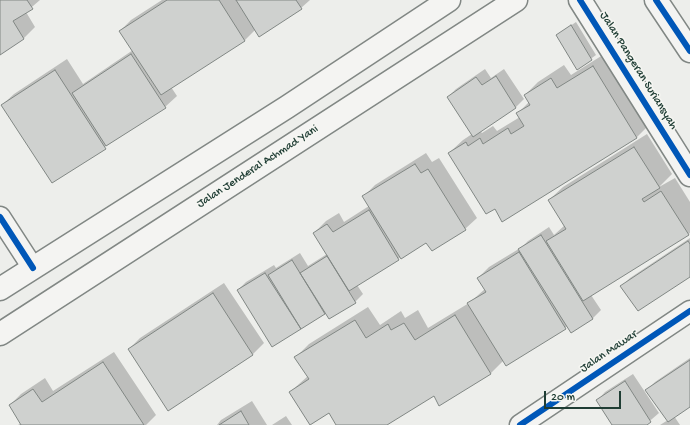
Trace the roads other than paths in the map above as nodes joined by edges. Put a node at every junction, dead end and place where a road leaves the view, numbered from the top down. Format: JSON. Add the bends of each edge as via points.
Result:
{"nodes":[{"id":1,"x":449,"y":0,"type":"edge"},
{"id":2,"x":516,"y":0,"type":"edge"},
{"id":3,"x":580,"y":0,"type":"edge"},
{"id":4,"x":656,"y":0,"type":"edge"},
{"id":5,"x":690,"y":51,"type":"edge"},
{"id":6,"x":690,"y":175,"type":"edge"},
{"id":7,"x":0,"y":217,"type":"edge"},
{"id":8,"x":33,"y":268,"type":"junction"},
{"id":9,"x":0,"y":289,"type":"edge"},
{"id":10,"x":690,"y":311,"type":"edge"},
{"id":11,"x":0,"y":334,"type":"edge"},
{"id":12,"x":520,"y":425,"type":"edge"}],
"edges":[{"from":1,"to":8,"type":"main road","via":[[287,107]]},
{"from":2,"to":11,"type":"main road","name":"Jalan Jenderal Achmad Yani"},
{"from":3,"to":6,"type":"main road","name":"Jalan Pangeran Suriansyah"},
{"from":4,"to":5,"type":"main road"},
{"from":7,"to":8,"type":"street"},
{"from":8,"to":9,"type":"main road"},
{"from":10,"to":12,"type":"street","name":"Jalan Mawar"}]}
